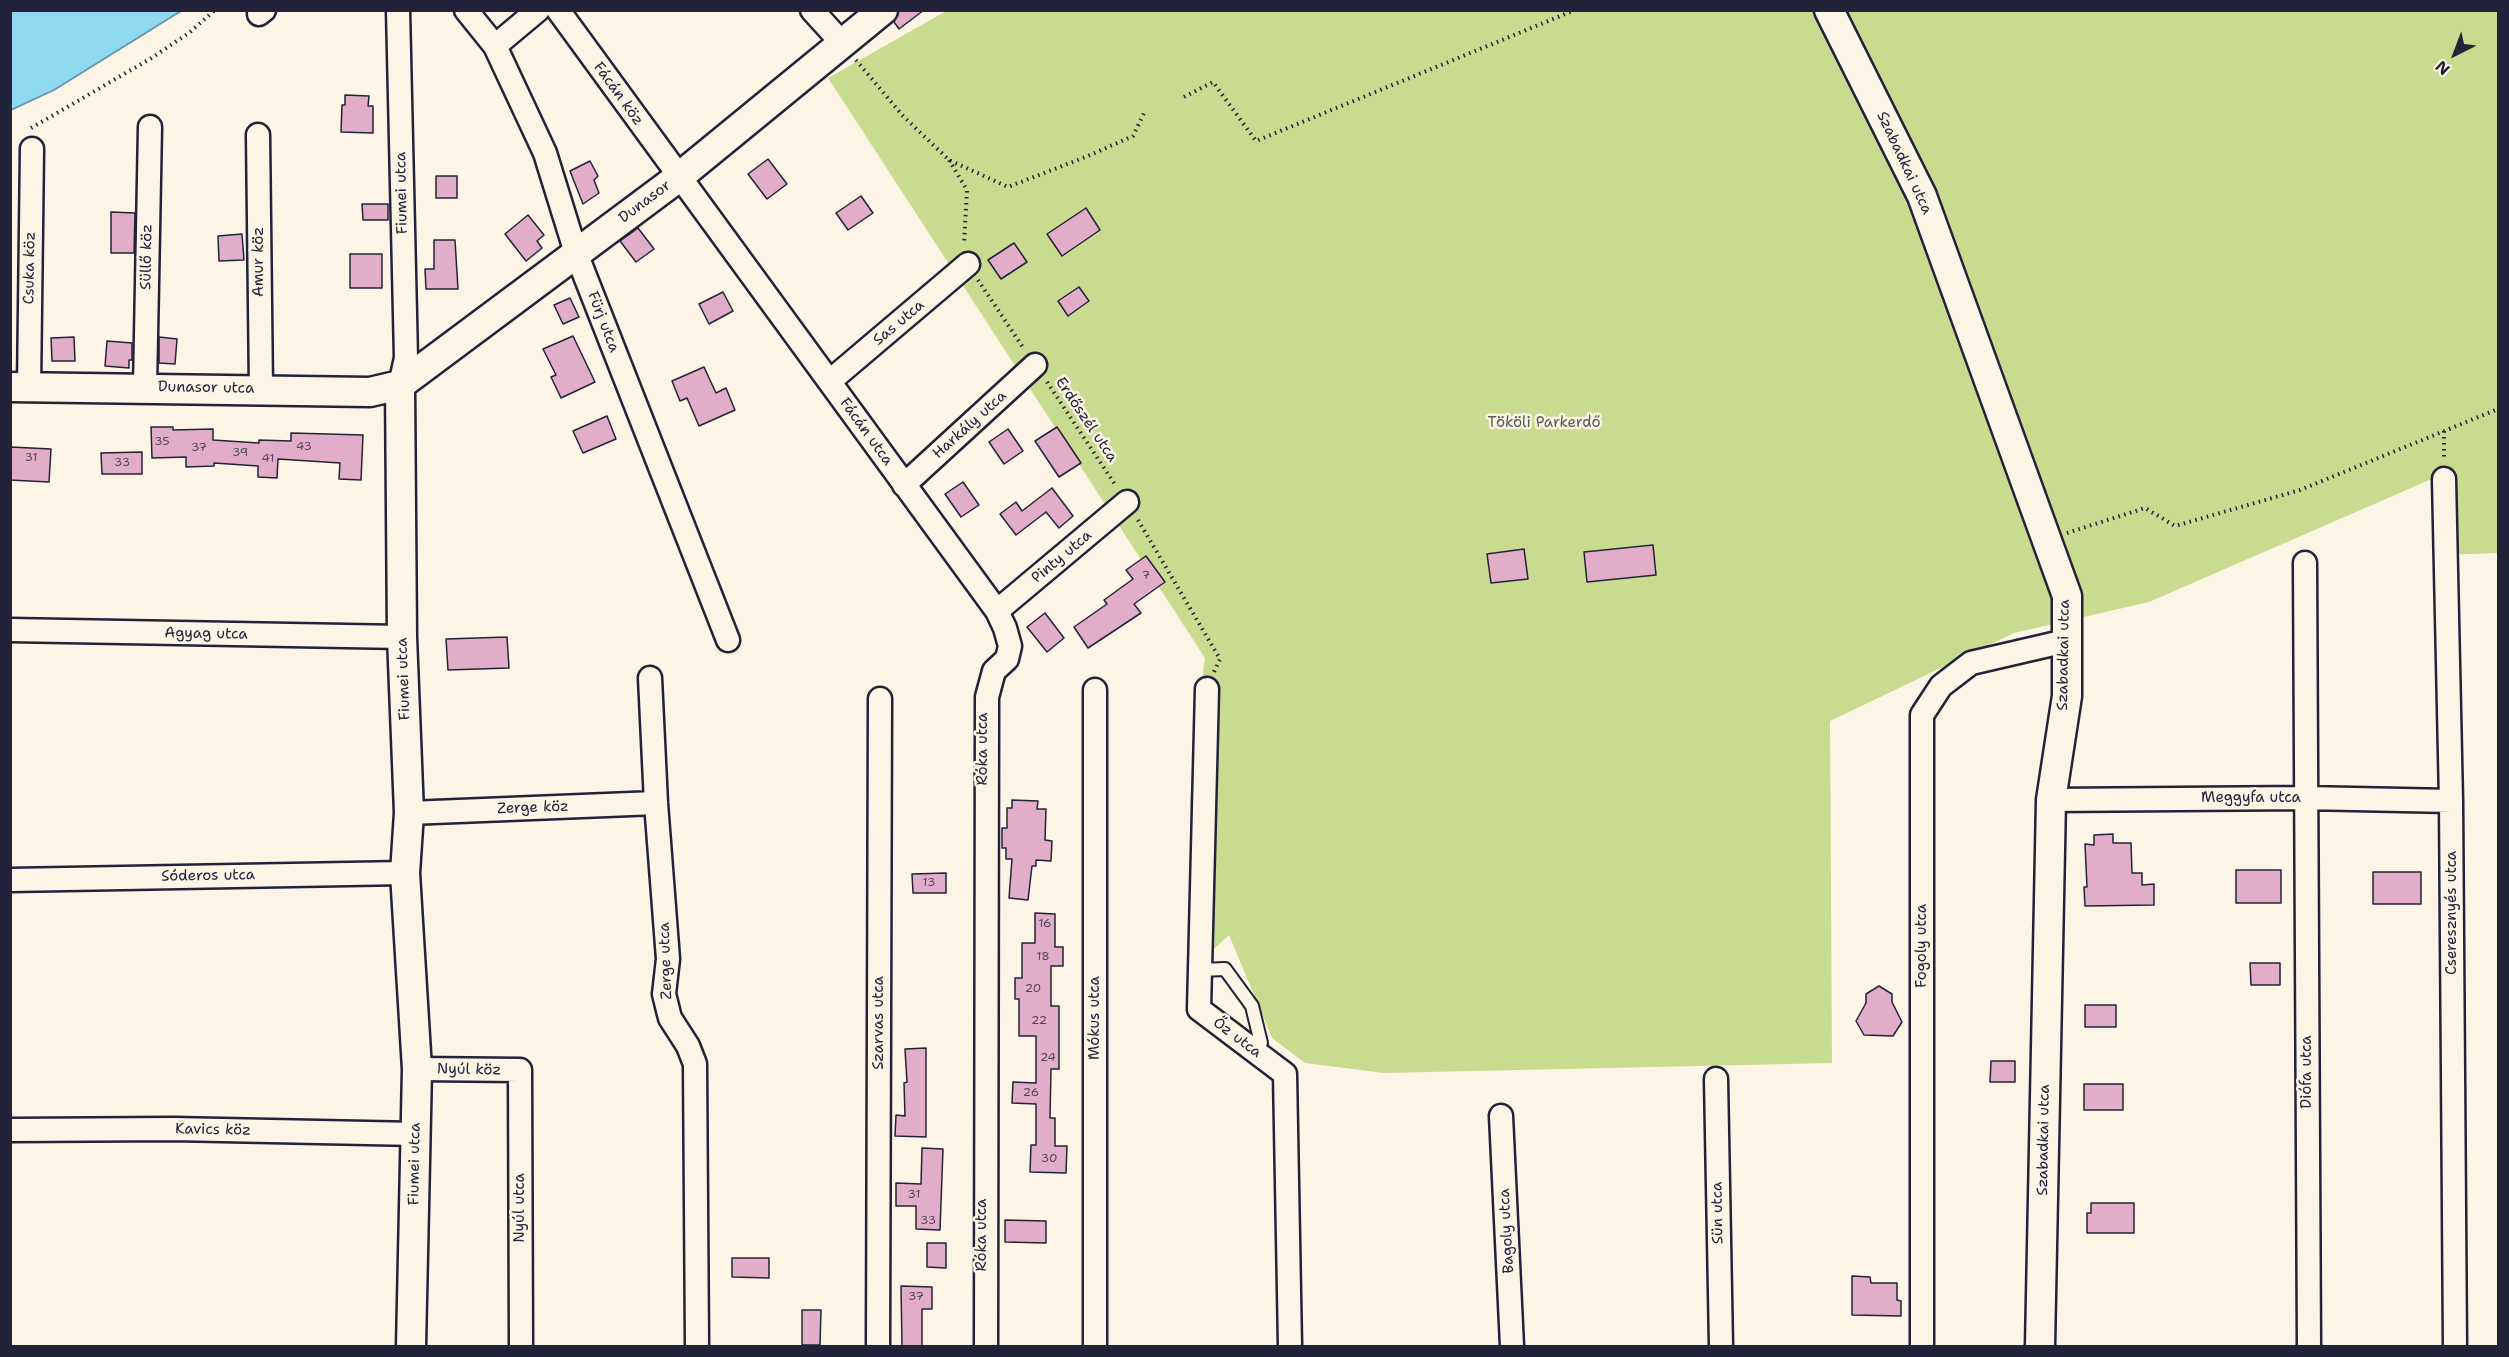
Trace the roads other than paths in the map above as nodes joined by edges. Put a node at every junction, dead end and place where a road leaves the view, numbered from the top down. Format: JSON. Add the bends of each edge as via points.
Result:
{"nodes":[{"id":1,"x":398,"y":10,"type":"edge"},
{"id":2,"x":466,"y":10,"type":"edge"},
{"id":3,"x":538,"y":10,"type":"edge"},
{"id":4,"x":558,"y":10,"type":"edge"},
{"id":5,"x":812,"y":10,"type":"edge"},
{"id":6,"x":883,"y":10,"type":"edge"},
{"id":7,"x":1829,"y":10,"type":"edge"},
{"id":8,"x":842,"y":43,"type":"junction"},
{"id":9,"x":495,"y":46,"type":"junction"},
{"id":10,"x":150,"y":127,"type":"dead end"},
{"id":11,"x":258,"y":135,"type":"dead end"},
{"id":12,"x":31,"y":138,"type":"road end"},
{"id":13,"x":679,"y":177,"type":"junction"},
{"id":14,"x":576,"y":253,"type":"junction"},
{"id":15,"x":968,"y":264,"type":"road end"},
{"id":16,"x":1035,"y":365,"type":"road end"},
{"id":17,"x":830,"y":381,"type":"junction"},
{"id":18,"x":400,"y":385,"type":"junction"},
{"id":19,"x":20,"y":387,"type":"edge"},
{"id":20,"x":145,"y":387,"type":"junction"},
{"id":21,"x":261,"y":389,"type":"junction"},
{"id":22,"x":2444,"y":479,"type":"road end"},
{"id":23,"x":904,"y":485,"type":"junction"},
{"id":24,"x":1126,"y":502,"type":"road end"},
{"id":25,"x":2305,"y":563,"type":"dead end"},
{"id":26,"x":997,"y":611,"type":"junction"},
{"id":27,"x":10,"y":630,"type":"edge"},
{"id":28,"x":402,"y":637,"type":"junction"},
{"id":29,"x":728,"y":640,"type":"dead end"},
{"id":30,"x":2066,"y":641,"type":"junction"},
{"id":31,"x":651,"y":678,"type":"dead end"},
{"id":32,"x":1207,"y":689,"type":"road end"},
{"id":33,"x":1095,"y":690,"type":"dead end"},
{"id":34,"x":987,"y":697,"type":"joint"},
{"id":35,"x":880,"y":699,"type":"dead end"},
{"id":36,"x":2305,"y":798,"type":"junction"},
{"id":37,"x":2051,"y":800,"type":"junction"},
{"id":38,"x":2451,"y":801,"type":"junction"},
{"id":39,"x":656,"y":803,"type":"junction"},
{"id":40,"x":409,"y":813,"type":"junction"},
{"id":41,"x":405,"y":873,"type":"junction"},
{"id":42,"x":10,"y":880,"type":"edge"},
{"id":43,"x":1200,"y":970,"type":"junction"},
{"id":44,"x":1254,"y":1050,"type":"junction"},
{"id":45,"x":417,"y":1069,"type":"junction"},
{"id":46,"x":520,"y":1070,"type":"joint"},
{"id":47,"x":1716,"y":1079,"type":"dead end"},
{"id":48,"x":1501,"y":1116,"type":"dead end"},
{"id":49,"x":10,"y":1130,"type":"edge"},
{"id":50,"x":416,"y":1134,"type":"junction"},
{"id":51,"x":411,"y":1347,"type":"edge"},
{"id":52,"x":521,"y":1347,"type":"edge"},
{"id":53,"x":697,"y":1347,"type":"edge"},
{"id":54,"x":878,"y":1347,"type":"edge"},
{"id":55,"x":984,"y":1347,"type":"edge"},
{"id":56,"x":1095,"y":1347,"type":"edge"},
{"id":57,"x":1290,"y":1347,"type":"edge"},
{"id":58,"x":1512,"y":1347,"type":"edge"},
{"id":59,"x":1720,"y":1347,"type":"edge"},
{"id":60,"x":1922,"y":1347,"type":"edge"},
{"id":61,"x":2040,"y":1347,"type":"edge"},
{"id":62,"x":2309,"y":1347,"type":"edge"},
{"id":63,"x":2455,"y":1347,"type":"edge"}],
"edges":[{"from":1,"to":18,"type":"street","name":"Fiumei utca","via":[[406,358]]},
{"from":2,"to":9,"type":"street","name":"Fürj utca"},
{"from":3,"to":9,"type":"street"},
{"from":4,"to":13,"type":"street","name":"Fácán köz"},
{"from":5,"to":8,"type":"street"},
{"from":6,"to":8,"type":"street","name":"Dunasor"},
{"from":7,"to":30,"type":"street","name":"Szabadkai utca","via":[[1922,196],[2067,596]]},
{"from":8,"to":13,"type":"street","name":"Dunasor"},
{"from":9,"to":14,"type":"street","name":"Fürj utca","via":[[545,153]]},
{"from":10,"to":20,"type":"street","name":"Süllő köz"},
{"from":11,"to":21,"type":"street","name":"Amur köz"},
{"from":12,"to":19,"type":"street","name":"Csuka köz"},
{"from":13,"to":14,"type":"street","name":"Dunasor"},
{"from":13,"to":17,"type":"street","name":"Fácán utca"},
{"from":14,"to":18,"type":"street","name":"Dunasor"},
{"from":14,"to":29,"type":"street","name":"Fürj utca"},
{"from":15,"to":17,"type":"street","name":"Sas utca"},
{"from":16,"to":23,"type":"street","name":"Harkály utca"},
{"from":17,"to":23,"type":"street","name":"Fácán utca"},
{"from":18,"to":21,"type":"street","name":"Dunasor utca","via":[[370,392]]},
{"from":18,"to":28,"type":"street","name":"Fiumei utca"},
{"from":19,"to":20,"type":"street","name":"Dunasor utca"},
{"from":20,"to":21,"type":"street","name":"Dunasor utca"},
{"from":22,"to":38,"type":"street","name":"Cseresznyés utca"},
{"from":23,"to":26,"type":"street","name":"Fácán utca"},
{"from":24,"to":26,"type":"street","name":"Pinty utca"},
{"from":25,"to":36,"type":"street","name":"Diófa utca"},
{"from":26,"to":34,"type":"street","name":"Fácán utca","via":[[1010,646],[1007,659],[994,671]]},
{"from":27,"to":28,"type":"street","name":"Agyag utca"},
{"from":28,"to":40,"type":"street","name":"Fiumei utca"},
{"from":30,"to":37,"type":"street","name":"Szabadkai utca","via":[[2067,696]]},
{"from":30,"to":60,"type":"street","name":"Fogoly utca","via":[[1971,663],[1941,686],[1922,715]]},
{"from":31,"to":39,"type":"street","name":"Zerge utca"},
{"from":32,"to":43,"type":"street","name":"Őz utca"},
{"from":33,"to":56,"type":"street","name":"Mókus utca"},
{"from":34,"to":55,"type":"street","name":"Róka utca","via":[[983,697]]},
{"from":35,"to":54,"type":"street","name":"Szarvas utca"},
{"from":36,"to":37,"type":"street","name":"Meggyfa utca"},
{"from":36,"to":38,"type":"street","name":"Meggyfa utca"},
{"from":36,"to":62,"type":"street","name":"Diófa utca"},
{"from":37,"to":61,"type":"street","name":"Szabadkai utca"},
{"from":38,"to":63,"type":"street","name":"Cseresznyés utca"},
{"from":39,"to":40,"type":"street","name":"Zerge köz"},
{"from":39,"to":53,"type":"street","name":"Zerge utca","via":[[668,959],[664,994],[670,1018],[695,1064]]},
{"from":40,"to":41,"type":"street","name":"Fiumei utca"},
{"from":41,"to":42,"type":"street","name":"Sóderos utca"},
{"from":41,"to":45,"type":"street","name":"Fiumei utca"},
{"from":43,"to":44,"type":"street","name":"Őz utca","via":[[1199,1009]]},
{"from":43,"to":44,"type":"lane","via":[[1225,969],[1252,1006],[1261,1043]]},
{"from":44,"to":57,"type":"street","name":"Őz utca","via":[[1285,1074]]},
{"from":45,"to":46,"type":"street","name":"Nyúl köz"},
{"from":45,"to":50,"type":"street","name":"Fiumei utca"},
{"from":46,"to":52,"type":"street","name":"Nyúl utca"},
{"from":47,"to":59,"type":"street","name":"Sün utca"},
{"from":48,"to":58,"type":"street","name":"Bagoly utca"},
{"from":49,"to":50,"type":"street","name":"Kavics köz"},
{"from":50,"to":51,"type":"street","name":"Fiumei utca"}]}
